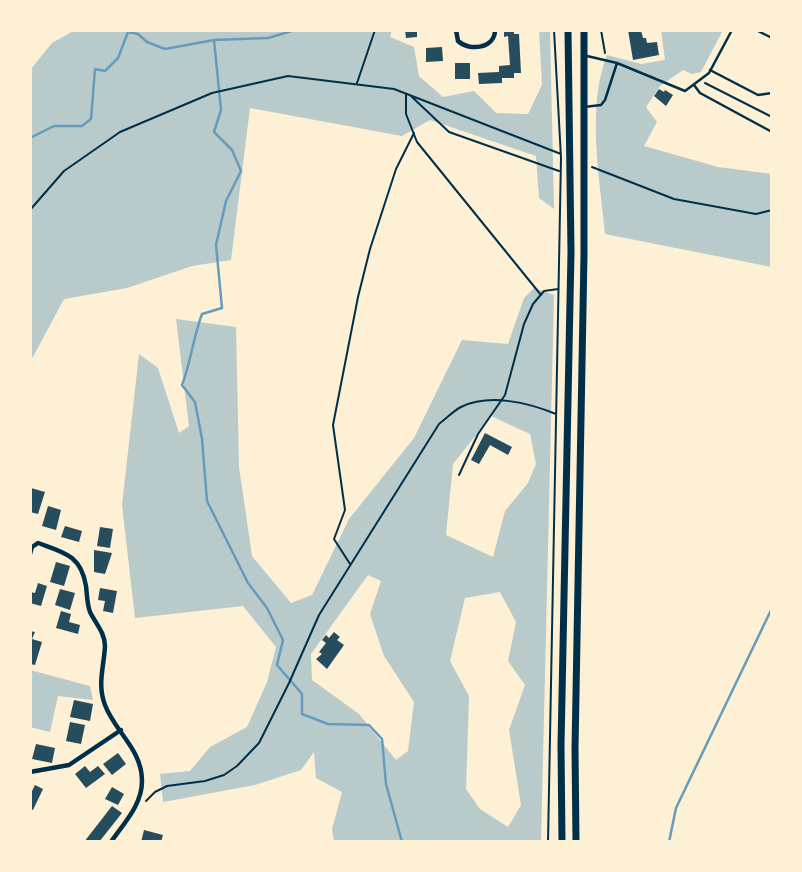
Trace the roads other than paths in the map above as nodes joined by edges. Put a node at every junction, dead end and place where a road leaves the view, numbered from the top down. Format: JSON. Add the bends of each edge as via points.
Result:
{"nodes":[{"id":1,"x":456,"y":30,"type":"edge"},
{"id":2,"x":495,"y":30,"type":"edge"},
{"id":3,"x":568,"y":30,"type":"edge"},
{"id":4,"x":584,"y":30,"type":"edge"},
{"id":5,"x":732,"y":30,"type":"edge"},
{"id":6,"x":756,"y":30,"type":"edge"},
{"id":7,"x":772,"y":38,"type":"edge"},
{"id":8,"x":584,"y":56,"type":"junction"},
{"id":9,"x":617,"y":63,"type":"junction"},
{"id":10,"x":710,"y":70,"type":"junction"},
{"id":11,"x":694,"y":85,"type":"junction"},
{"id":12,"x":772,"y":93,"type":"edge"},
{"id":13,"x":584,"y":107,"type":"junction"},
{"id":14,"x":772,"y":132,"type":"edge"},
{"id":15,"x":30,"y":554,"type":"edge"},
{"id":16,"x":121,"y":730,"type":"junction"},
{"id":17,"x":30,"y":772,"type":"edge"},
{"id":18,"x":111,"y":842,"type":"edge"},
{"id":19,"x":562,"y":842,"type":"edge"},
{"id":20,"x":576,"y":842,"type":"edge"}],
"edges":[{"from":1,"to":2,"type":"street","via":[[458,41],[468,47],[489,44]]},
{"from":3,"to":19,"type":"main road","via":[[563,155],[569,162],[571,252]]},
{"from":4,"to":8,"type":"main road"},
{"from":5,"to":10,"type":"lane"},
{"from":6,"to":7,"type":"lane"},
{"from":8,"to":9,"type":"lane"},
{"from":8,"to":13,"type":"main road"},
{"from":9,"to":11,"type":"lane","via":[[685,91]]},
{"from":9,"to":13,"type":"lane","via":[[605,100]]},
{"from":10,"to":11,"type":"lane"},
{"from":10,"to":12,"type":"lane","via":[[758,95]]},
{"from":11,"to":14,"type":"lane","via":[[700,93]]},
{"from":13,"to":20,"type":"main road"},
{"from":15,"to":16,"type":"street","via":[[38,543],[65,552],[80,564],[89,610],[105,644],[99,688]]},
{"from":16,"to":17,"type":"street","via":[[69,765]]},
{"from":16,"to":18,"type":"street","via":[[140,760],[142,782],[138,804]]}]}
